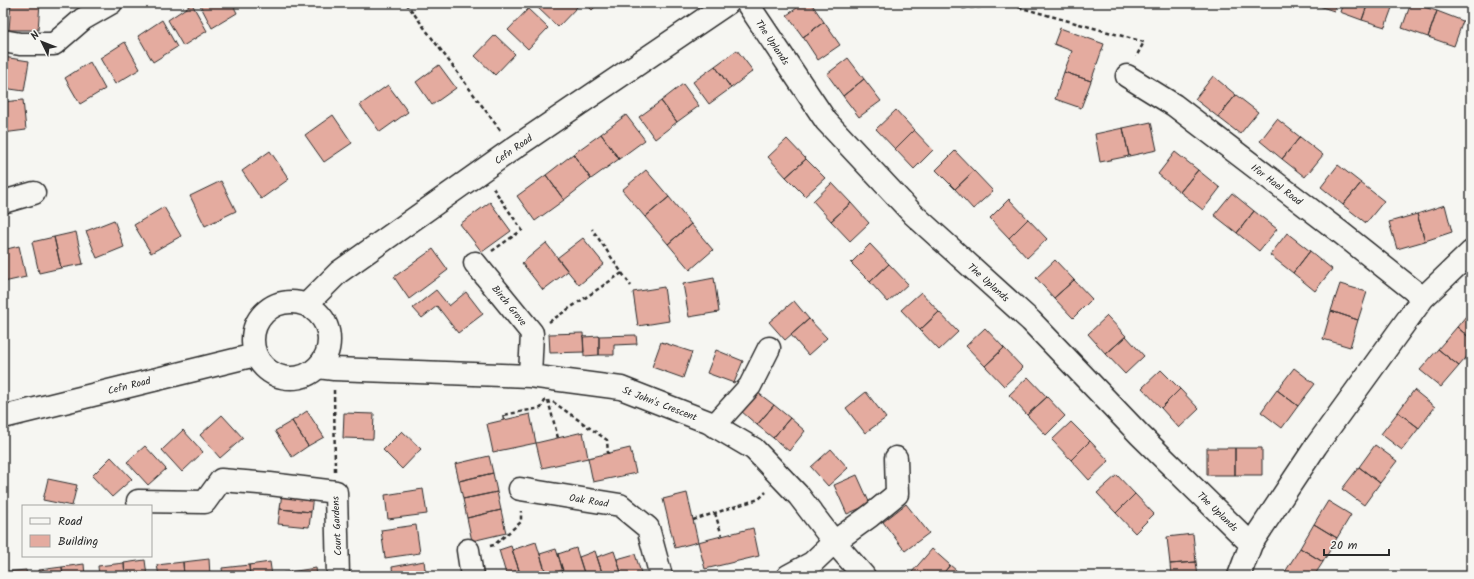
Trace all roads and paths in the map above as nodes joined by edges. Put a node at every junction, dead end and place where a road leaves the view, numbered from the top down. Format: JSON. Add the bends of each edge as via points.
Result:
{"nodes":[{"id":1,"x":111,"y":3,"type":"edge"},
{"id":2,"x":406,"y":3,"type":"edge"},
{"id":3,"x":728,"y":3,"type":"edge"},
{"id":4,"x":747,"y":3,"type":"edge"},
{"id":5,"x":958,"y":3,"type":"edge"},
{"id":6,"x":3,"y":41,"type":"edge"},
{"id":7,"x":1127,"y":76,"type":"joint"},
{"id":8,"x":514,"y":148,"type":"junction"},
{"id":9,"x":482,"y":171,"type":"junction"},
{"id":10,"x":34,"y":193,"type":"dead end"},
{"id":11,"x":3,"y":202,"type":"edge"},
{"id":12,"x":592,"y":229,"type":"dead end"},
{"id":13,"x":1471,"y":252,"type":"edge"},
{"id":14,"x":475,"y":263,"type":"joint"},
{"id":15,"x":622,"y":273,"type":"junction"},
{"id":16,"x":631,"y":286,"type":"dead end"},
{"id":17,"x":1423,"y":298,"type":"junction"},
{"id":18,"x":306,"y":305,"type":"junction"},
{"id":19,"x":532,"y":333,"type":"junction"},
{"id":20,"x":769,"y":348,"type":"dead end"},
{"id":21,"x":255,"y":354,"type":"junction"},
{"id":22,"x":326,"y":368,"type":"junction"},
{"id":23,"x":530,"y":376,"type":"junction"},
{"id":24,"x":547,"y":398,"type":"junction"},
{"id":25,"x":3,"y":418,"type":"edge"},
{"id":26,"x":504,"y":420,"type":"dead end"},
{"id":27,"x":714,"y":426,"type":"junction"},
{"id":28,"x":558,"y":438,"type":"dead end"},
{"id":29,"x":608,"y":454,"type":"dead end"},
{"id":30,"x":896,"y":458,"type":"dead end"},
{"id":31,"x":780,"y":476,"type":"junction"},
{"id":32,"x":520,"y":489,"type":"joint"},
{"id":33,"x":336,"y":492,"type":"junction"},
{"id":34,"x":138,"y":501,"type":"dead end"},
{"id":35,"x":715,"y":513,"type":"junction"},
{"id":36,"x":693,"y":520,"type":"dead end"},
{"id":37,"x":722,"y":536,"type":"dead end"},
{"id":38,"x":834,"y":542,"type":"junction"},
{"id":39,"x":1251,"y":544,"type":"junction"},
{"id":40,"x":468,"y":550,"type":"joint"},
{"id":41,"x":338,"y":576,"type":"edge"},
{"id":42,"x":472,"y":576,"type":"edge"},
{"id":43,"x":661,"y":576,"type":"edge"},
{"id":44,"x":788,"y":576,"type":"edge"},
{"id":45,"x":864,"y":576,"type":"edge"},
{"id":46,"x":1239,"y":576,"type":"edge"}],
"edges":[{"from":1,"to":6,"type":"street","via":[[83,19],[54,44]]},
{"from":2,"to":8,"type":"path"},
{"from":3,"to":8,"type":"street","name":"Cefn Road"},
{"from":4,"to":39,"type":"street","name":"The Uplands","via":[[826,121],[913,214],[1031,321],[1140,435]]},
{"from":5,"to":7,"type":"path","via":[[963,8],[1011,5],[1144,42]]},
{"from":7,"to":17,"type":"street","name":"Ifor Hael Road","via":[[1180,110]]},
{"from":8,"to":9,"type":"street","name":"Cefn Road"},
{"from":9,"to":14,"type":"path","via":[[522,230]]},
{"from":9,"to":18,"type":"street","name":"Cefn Road","via":[[339,272]]},
{"from":10,"to":11,"type":"street"},
{"from":12,"to":15,"type":"path"},
{"from":13,"to":17,"type":"street"},
{"from":14,"to":19,"type":"street","name":"Birch Grove"},
{"from":15,"to":16,"type":"path"},
{"from":15,"to":19,"type":"path"},
{"from":17,"to":39,"type":"street","via":[[1316,446]]},
{"from":18,"to":21,"type":"street","via":[[292,302],[268,309],[259,319],[254,331],[252,342]]},
{"from":18,"to":22,"type":"street","via":[[324,320],[329,333]]},
{"from":19,"to":23,"type":"street","name":"Birch Grove"},
{"from":20,"to":27,"type":"street","via":[[750,386]]},
{"from":21,"to":22,"type":"street","via":[[262,366],[279,377],[293,379]]},
{"from":21,"to":25,"type":"street","name":"Cefn Road"},
{"from":22,"to":23,"type":"street","name":"St John's Crescent"},
{"from":22,"to":33,"type":"path"},
{"from":23,"to":27,"type":"street","name":"St John's Crescent","via":[[621,388]]},
{"from":24,"to":26,"type":"path","via":[[541,408],[503,416]]},
{"from":24,"to":28,"type":"path"},
{"from":24,"to":29,"type":"path","via":[[608,440]]},
{"from":27,"to":31,"type":"street","name":"St John's Crescent","via":[[754,449]]},
{"from":30,"to":38,"type":"street","via":[[897,494]]},
{"from":31,"to":35,"type":"path","via":[[759,499]]},
{"from":31,"to":38,"type":"street","name":"St John's Crescent","via":[[799,496]]},
{"from":32,"to":40,"type":"path","via":[[521,522],[494,545]]},
{"from":32,"to":43,"type":"street","name":"Oak Road","via":[[620,505],[648,528]]},
{"from":33,"to":34,"type":"street","name":"Court Gardens","via":[[221,480],[205,502]]},
{"from":33,"to":41,"type":"street","name":"Court Gardens"},
{"from":35,"to":36,"type":"path"},
{"from":35,"to":37,"type":"path"},
{"from":38,"to":44,"type":"street","via":[[812,563]]},
{"from":38,"to":45,"type":"street","name":"St John's Crescent"},
{"from":39,"to":46,"type":"street"},
{"from":40,"to":42,"type":"street"}]}
